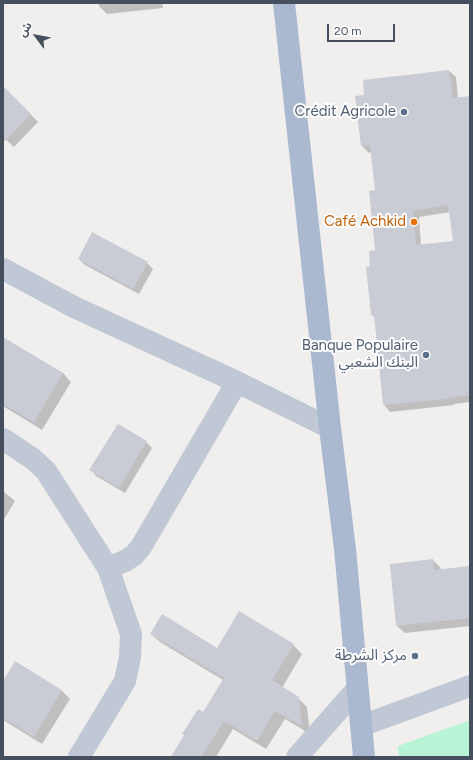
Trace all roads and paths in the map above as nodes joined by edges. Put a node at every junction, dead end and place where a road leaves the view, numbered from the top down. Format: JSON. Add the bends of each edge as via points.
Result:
{"nodes":[{"id":1,"x":284,"y":3,"type":"edge"},
{"id":2,"x":3,"y":269,"type":"edge"},
{"id":3,"x":237,"y":382,"type":"junction"},
{"id":4,"x":330,"y":428,"type":"junction"},
{"id":5,"x":3,"y":439,"type":"edge"},
{"id":6,"x":108,"y":568,"type":"junction"},
{"id":7,"x":470,"y":686,"type":"edge"},
{"id":8,"x":357,"y":689,"type":"junction"},
{"id":9,"x":360,"y":746,"type":"edge"},
{"id":10,"x":78,"y":757,"type":"edge"},
{"id":11,"x":297,"y":757,"type":"edge"}],
"edges":[{"from":1,"to":4,"type":"main road"},
{"from":2,"to":3,"type":"street","via":[[74,307]]},
{"from":3,"to":4,"type":"street"},
{"from":3,"to":6,"type":"street","via":[[141,547],[125,561]]},
{"from":4,"to":8,"type":"main road","via":[[345,549]]},
{"from":5,"to":6,"type":"street","via":[[46,471]]},
{"from":6,"to":10,"type":"street","via":[[131,634],[130,657],[125,681]]},
{"from":7,"to":9,"type":"street"},
{"from":8,"to":9,"type":"main road"},
{"from":8,"to":11,"type":"street"}]}
